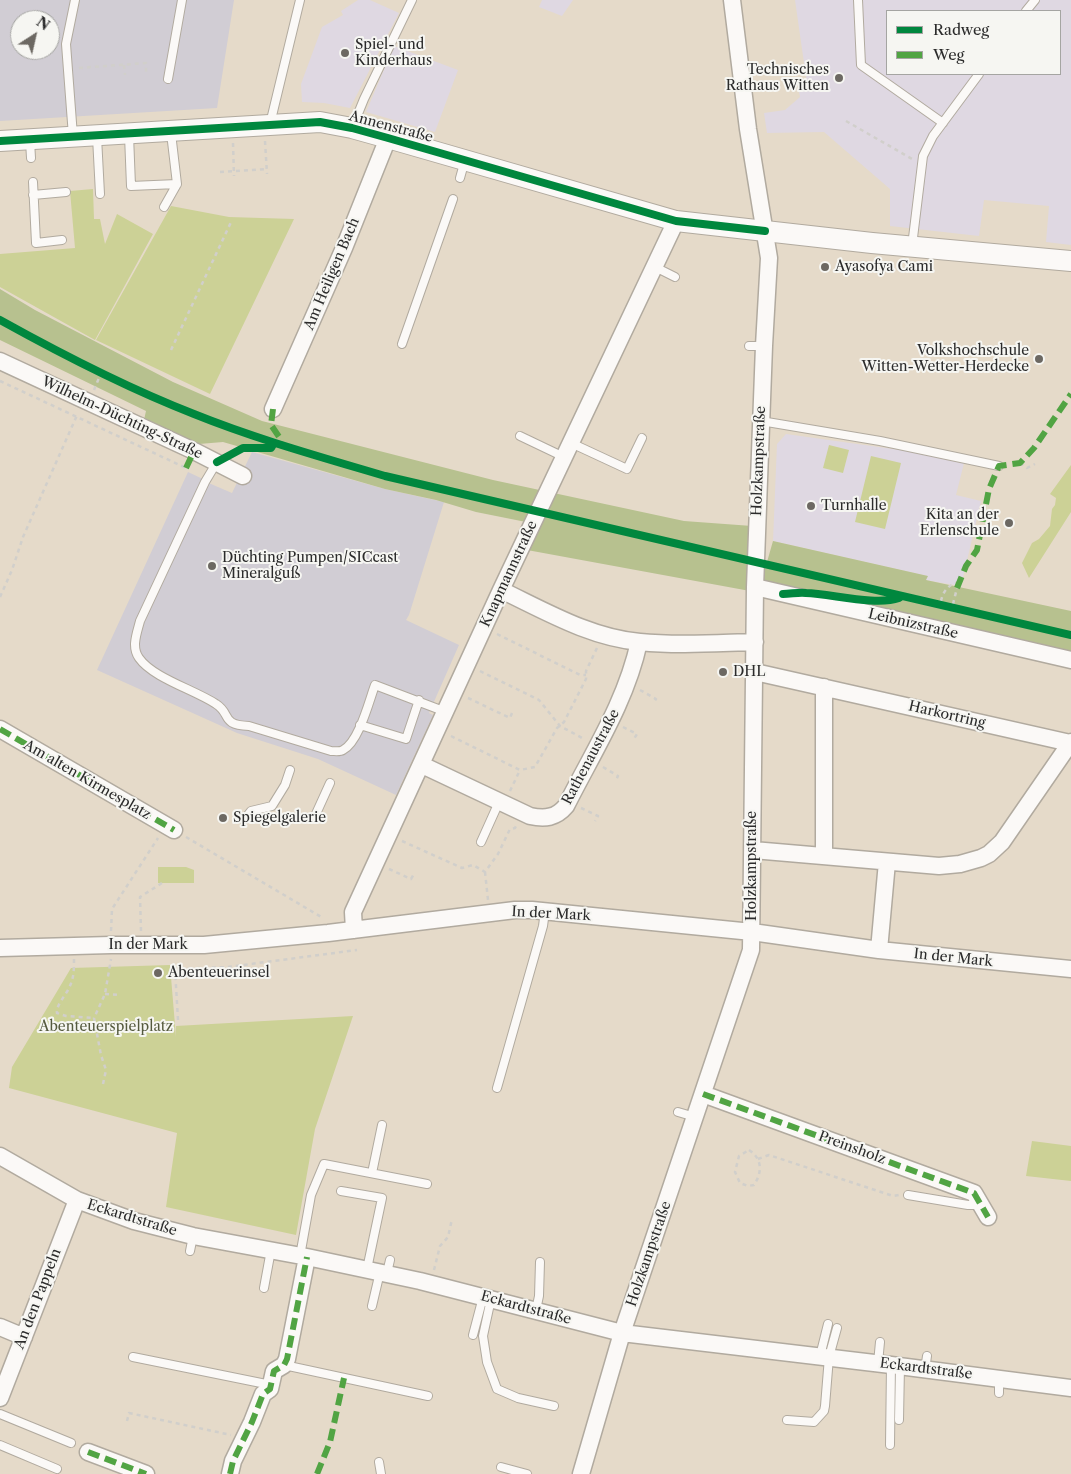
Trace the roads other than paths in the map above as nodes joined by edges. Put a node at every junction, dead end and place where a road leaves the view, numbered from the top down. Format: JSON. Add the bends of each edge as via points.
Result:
{"nodes":[{"id":1,"x":75,"y":0,"type":"edge"},
{"id":2,"x":182,"y":0,"type":"edge"},
{"id":3,"x":300,"y":0,"type":"edge"},
{"id":4,"x":412,"y":0,"type":"edge"},
{"id":5,"x":732,"y":0,"type":"edge"},
{"id":6,"x":858,"y":0,"type":"edge"},
{"id":7,"x":1035,"y":0,"type":"edge"},
{"id":8,"x":1027,"y":10,"type":"edge"},
{"id":9,"x":978,"y":75,"type":"edge"},
{"id":10,"x":168,"y":79,"type":"dead end"},
{"id":11,"x":943,"y":123,"type":"junction"},
{"id":12,"x":267,"y":125,"type":"junction"},
{"id":13,"x":352,"y":128,"type":"junction"},
{"id":14,"x":171,"y":131,"type":"junction"},
{"id":15,"x":129,"y":133,"type":"junction"},
{"id":16,"x":97,"y":135,"type":"junction"},
{"id":17,"x":73,"y":136,"type":"junction"},
{"id":18,"x":388,"y":138,"type":"junction"},
{"id":19,"x":0,"y":141,"type":"edge"},
{"id":20,"x":33,"y":182,"type":"dead end"},
{"id":21,"x":177,"y":184,"type":"junction"},
{"id":22,"x":66,"y":192,"type":"dead end"},
{"id":23,"x":100,"y":194,"type":"dead end"},
{"id":24,"x":33,"y":195,"type":"junction"},
{"id":25,"x":453,"y":199,"type":"dead end"},
{"id":26,"x":164,"y":207,"type":"dead end"},
{"id":27,"x":676,"y":221,"type":"junction"},
{"id":28,"x":765,"y":231,"type":"junction"},
{"id":29,"x":62,"y":240,"type":"dead end"},
{"id":30,"x":912,"y":246,"type":"junction"},
{"id":31,"x":1071,"y":261,"type":"edge"},
{"id":32,"x":655,"y":267,"type":"junction"},
{"id":33,"x":675,"y":277,"type":"dead end"},
{"id":34,"x":402,"y":344,"type":"dead end"},
{"id":35,"x":0,"y":361,"type":"edge"},
{"id":36,"x":273,"y":409,"type":"dead end"},
{"id":37,"x":761,"y":421,"type":"junction"},
{"id":38,"x":520,"y":436,"type":"dead end"},
{"id":39,"x":642,"y":438,"type":"dead end"},
{"id":40,"x":568,"y":450,"type":"junction"},
{"id":41,"x":217,"y":462,"type":"junction"},
{"id":42,"x":999,"y":466,"type":"dead end"},
{"id":43,"x":242,"y":476,"type":"dead end"},
{"id":44,"x":755,"y":587,"type":"junction"},
{"id":45,"x":501,"y":590,"type":"junction"},
{"id":46,"x":639,"y":642,"type":"junction"},
{"id":47,"x":755,"y":642,"type":"junction"},
{"id":48,"x":1071,"y":660,"type":"edge"},
{"id":49,"x":755,"y":672,"type":"junction"},
{"id":50,"x":824,"y":687,"type":"junction"},
{"id":51,"x":419,"y":700,"type":"junction"},
{"id":52,"x":446,"y":712,"type":"junction"},
{"id":53,"x":360,"y":724,"type":"junction"},
{"id":54,"x":0,"y":729,"type":"edge"},
{"id":55,"x":1071,"y":742,"type":"edge"},
{"id":56,"x":422,"y":765,"type":"junction"},
{"id":57,"x":290,"y":770,"type":"dead end"},
{"id":58,"x":330,"y":783,"type":"dead end"},
{"id":59,"x":501,"y":803,"type":"junction"},
{"id":60,"x":316,"y":816,"type":"dead end"},
{"id":61,"x":244,"y":820,"type":"dead end"},
{"id":62,"x":174,"y":830,"type":"road end"},
{"id":63,"x":481,"y":842,"type":"dead end"},
{"id":64,"x":753,"y":850,"type":"junction"},
{"id":65,"x":824,"y":856,"type":"junction"},
{"id":66,"x":887,"y":862,"type":"junction"},
{"id":67,"x":545,"y":910,"type":"junction"},
{"id":68,"x":354,"y":930,"type":"junction"},
{"id":69,"x":752,"y":932,"type":"junction"},
{"id":70,"x":0,"y":948,"type":"edge"},
{"id":71,"x":879,"y":950,"type":"junction"},
{"id":72,"x":1071,"y":969,"type":"edge"},
{"id":73,"x":497,"y":1088,"type":"dead end"},
{"id":74,"x":703,"y":1094,"type":"junction"},
{"id":75,"x":678,"y":1112,"type":"dead end"},
{"id":76,"x":695,"y":1117,"type":"junction"},
{"id":77,"x":382,"y":1125,"type":"dead end"},
{"id":78,"x":0,"y":1156,"type":"edge"},
{"id":79,"x":372,"y":1173,"type":"junction"},
{"id":80,"x":428,"y":1184,"type":"dead end"},
{"id":81,"x":341,"y":1190,"type":"dead end"},
{"id":82,"x":908,"y":1194,"type":"road end"},
{"id":83,"x":77,"y":1200,"type":"junction"},
{"id":84,"x":984,"y":1211,"type":"joint"},
{"id":85,"x":271,"y":1250,"type":"junction"},
{"id":86,"x":304,"y":1256,"type":"junction"},
{"id":87,"x":540,"y":1262,"type":"dead end"},
{"id":88,"x":381,"y":1269,"type":"junction"},
{"id":89,"x":264,"y":1288,"type":"dead end"},
{"id":90,"x":487,"y":1298,"type":"junction"},
{"id":91,"x":372,"y":1306,"type":"dead end"},
{"id":92,"x":536,"y":1310,"type":"junction"},
{"id":93,"x":828,"y":1324,"type":"dead end"},
{"id":94,"x":0,"y":1327,"type":"edge"},
{"id":95,"x":837,"y":1328,"type":"dead end"},
{"id":96,"x":622,"y":1333,"type":"junction"},
{"id":97,"x":473,"y":1335,"type":"dead end"},
{"id":98,"x":25,"y":1340,"type":"junction"},
{"id":99,"x":880,"y":1342,"type":"dead end"},
{"id":100,"x":824,"y":1356,"type":"junction"},
{"id":101,"x":133,"y":1357,"type":"dead end"},
{"id":102,"x":890,"y":1364,"type":"junction"},
{"id":103,"x":284,"y":1365,"type":"junction"},
{"id":104,"x":270,"y":1385,"type":"junction"},
{"id":105,"x":1071,"y":1388,"type":"edge"},
{"id":106,"x":428,"y":1396,"type":"dead end"},
{"id":107,"x":0,"y":1398,"type":"edge"},
{"id":108,"x":554,"y":1406,"type":"dead end"},
{"id":109,"x":0,"y":1414,"type":"edge"},
{"id":110,"x":787,"y":1420,"type":"dead end"},
{"id":111,"x":899,"y":1420,"type":"dead end"},
{"id":112,"x":71,"y":1443,"type":"dead end"},
{"id":113,"x":0,"y":1445,"type":"edge"},
{"id":114,"x":890,"y":1445,"type":"dead end"},
{"id":115,"x":88,"y":1452,"type":"dead end"},
{"id":116,"x":379,"y":1462,"type":"dead end"},
{"id":117,"x":501,"y":1467,"type":"dead end"},
{"id":118,"x":57,"y":1469,"type":"dead end"},
{"id":119,"x":146,"y":1474,"type":"edge"},
{"id":120,"x":230,"y":1474,"type":"edge"},
{"id":121,"x":381,"y":1474,"type":"edge"},
{"id":122,"x":527,"y":1474,"type":"edge"},
{"id":123,"x":581,"y":1474,"type":"edge"}],
"edges":[{"from":1,"to":17,"type":"lane","via":[[66,44]]},
{"from":2,"to":10,"type":"lane"},
{"from":3,"to":12,"type":"lane"},
{"from":4,"to":13,"type":"lane"},
{"from":5,"to":28,"type":"street","name":"Holzkampstraße","via":[[748,130]]},
{"from":6,"to":11,"type":"lane","via":[[861,65]]},
{"from":7,"to":8,"type":"lane"},
{"from":9,"to":11,"type":"lane"},
{"from":11,"to":30,"type":"lane","via":[[927,146],[922,165]]},
{"from":12,"to":13,"type":"street","name":"Annenstraße","via":[[320,122]]},
{"from":12,"to":14,"type":"street","name":"Annenstraße"},
{"from":13,"to":18,"type":"street","name":"Annenstraße"},
{"from":14,"to":15,"type":"street","name":"Annenstraße"},
{"from":14,"to":21,"type":"lane"},
{"from":15,"to":16,"type":"street","name":"Annenstraße"},
{"from":15,"to":21,"type":"lane","via":[[131,186]]},
{"from":16,"to":17,"type":"street","name":"Annenstraße"},
{"from":16,"to":23,"type":"lane"},
{"from":17,"to":19,"type":"street","name":"Annenstraße","via":[[31,149]]},
{"from":18,"to":27,"type":"street","name":"Annenstraße","via":[[462,169]]},
{"from":18,"to":36,"type":"street","name":"Am Heiligen Bach"},
{"from":20,"to":24,"type":"lane"},
{"from":21,"to":26,"type":"lane"},
{"from":22,"to":24,"type":"lane"},
{"from":24,"to":29,"type":"lane","via":[[36,243]]},
{"from":25,"to":34,"type":"lane"},
{"from":27,"to":28,"type":"street","name":"Annenstraße"},
{"from":27,"to":32,"type":"street","name":"Knapmannstraße"},
{"from":28,"to":30,"type":"street","name":"Annenstraße"},
{"from":28,"to":37,"type":"street","name":"Holzkampstraße","via":[[769,258],[756,346]]},
{"from":30,"to":31,"type":"street","name":"Annenstraße"},
{"from":32,"to":33,"type":"lane"},
{"from":32,"to":40,"type":"street","name":"Knapmannstraße"},
{"from":35,"to":41,"type":"street","name":"Wilhelm-Düchting-Straße"},
{"from":37,"to":42,"type":"lane","via":[[880,440]]},
{"from":37,"to":44,"type":"street","name":"Holzkampstraße"},
{"from":38,"to":40,"type":"lane"},
{"from":39,"to":40,"type":"lane","via":[[626,469]]},
{"from":40,"to":45,"type":"street","name":"Knapmannstraße"},
{"from":41,"to":43,"type":"street","name":"Wilhelm-Düchting-Straße"},
{"from":41,"to":53,"type":"lane","via":[[140,621],[135,650],[139,658],[157,674],[219,705],[230,722],[238,726],[249,726],[332,751],[342,751],[350,745]]},
{"from":44,"to":47,"type":"street","name":"Holzkampstraße"},
{"from":44,"to":48,"type":"street","name":"Leibnizstraße"},
{"from":45,"to":46,"type":"street","via":[[603,635]]},
{"from":45,"to":52,"type":"street","name":"Knapmannstraße"},
{"from":46,"to":47,"type":"street"},
{"from":46,"to":59,"type":"street","name":"Rathenaustraße","via":[[627,684],[611,720],[562,810],[549,817],[530,816]]},
{"from":47,"to":49,"type":"street","name":"Holzkampstraße"},
{"from":49,"to":50,"type":"street","name":"Harkortring"},
{"from":49,"to":64,"type":"street","name":"Holzkampstraße"},
{"from":50,"to":55,"type":"street","name":"Harkortring"},
{"from":50,"to":65,"type":"street"},
{"from":51,"to":52,"type":"lane"},
{"from":51,"to":53,"type":"lane","via":[[374,685]]},
{"from":51,"to":53,"type":"lane","via":[[406,739]]},
{"from":52,"to":56,"type":"street","name":"Knapmannstraße"},
{"from":54,"to":62,"type":"street","name":"Am alten Kirmesplatz"},
{"from":55,"to":66,"type":"street","name":"Harkortring","via":[[1008,835],[989,854],[960,864],[939,866]]},
{"from":56,"to":59,"type":"street","name":"Rathenaustraße"},
{"from":56,"to":68,"type":"street","name":"Knapmannstraße","via":[[394,811],[389,835],[353,912]]},
{"from":57,"to":61,"type":"lane","via":[[272,806],[251,811]]},
{"from":58,"to":60,"type":"lane"},
{"from":59,"to":63,"type":"lane"},
{"from":64,"to":65,"type":"street","name":"Harkortring"},
{"from":64,"to":69,"type":"street","name":"Holzkampstraße"},
{"from":65,"to":66,"type":"street","name":"Harkortring"},
{"from":66,"to":71,"type":"street"},
{"from":67,"to":68,"type":"street","name":"In der Mark","via":[[515,910]]},
{"from":67,"to":69,"type":"street","name":"In der Mark"},
{"from":67,"to":73,"type":"lane","via":[[544,926]]},
{"from":68,"to":70,"type":"street","name":"In der Mark","via":[[204,946]]},
{"from":69,"to":71,"type":"street","name":"In der Mark"},
{"from":69,"to":74,"type":"street","name":"Holzkampstraße","via":[[751,950]]},
{"from":71,"to":72,"type":"street","name":"In der Mark"},
{"from":74,"to":76,"type":"street","name":"Holzkampstraße"},
{"from":74,"to":84,"type":"street","name":"Preinsholz","via":[[974,1193]]},
{"from":75,"to":76,"type":"lane"},
{"from":76,"to":96,"type":"street","name":"Holzkampstraße"},
{"from":77,"to":79,"type":"lane"},
{"from":78,"to":83,"type":"street","name":"Eckardtstraße"},
{"from":79,"to":80,"type":"lane"},
{"from":79,"to":86,"type":"lane","via":[[324,1164],[311,1195]]},
{"from":81,"to":88,"type":"lane","via":[[382,1198]]},
{"from":82,"to":84,"type":"lane"},
{"from":83,"to":85,"type":"street","name":"Eckardtstraße","via":[[192,1244]]},
{"from":83,"to":98,"type":"street","name":"An den Pappeln"},
{"from":85,"to":86,"type":"street","name":"Eckardtstraße"},
{"from":85,"to":89,"type":"lane"},
{"from":86,"to":88,"type":"street","name":"Eckardtstraße","via":[[349,1271]]},
{"from":86,"to":103,"type":"street"},
{"from":87,"to":92,"type":"lane"},
{"from":88,"to":90,"type":"street","name":"Eckardtstraße"},
{"from":88,"to":91,"type":"lane"},
{"from":90,"to":92,"type":"street","name":"Eckardtstraße"},
{"from":90,"to":97,"type":"lane"},
{"from":90,"to":108,"type":"lane","via":[[483,1336],[486,1362],[497,1389],[518,1398]]},
{"from":92,"to":96,"type":"street","name":"Eckardtstraße"},
{"from":93,"to":100,"type":"lane"},
{"from":94,"to":98,"type":"street"},
{"from":95,"to":100,"type":"lane"},
{"from":96,"to":100,"type":"street","name":"Eckardtstraße","via":[[706,1340]]},
{"from":96,"to":123,"type":"street","name":"Holzkampstraße"},
{"from":98,"to":107,"type":"street","name":"An den Pappeln"},
{"from":99,"to":102,"type":"lane"},
{"from":100,"to":102,"type":"street","name":"Eckardtstraße"},
{"from":100,"to":110,"type":"lane","via":[[824,1411],[814,1422]]},
{"from":101,"to":104,"type":"lane"},
{"from":102,"to":105,"type":"street","name":"Eckardtstraße","via":[[926,1363],[999,1386]]},
{"from":102,"to":111,"type":"lane"},
{"from":102,"to":114,"type":"lane"},
{"from":103,"to":104,"type":"street","via":[[274,1371]]},
{"from":103,"to":106,"type":"lane"},
{"from":104,"to":120,"type":"street","via":[[263,1394]]},
{"from":109,"to":112,"type":"lane"},
{"from":113,"to":118,"type":"lane"},
{"from":115,"to":119,"type":"street"},
{"from":116,"to":121,"type":"lane"},
{"from":117,"to":122,"type":"lane"}]}
